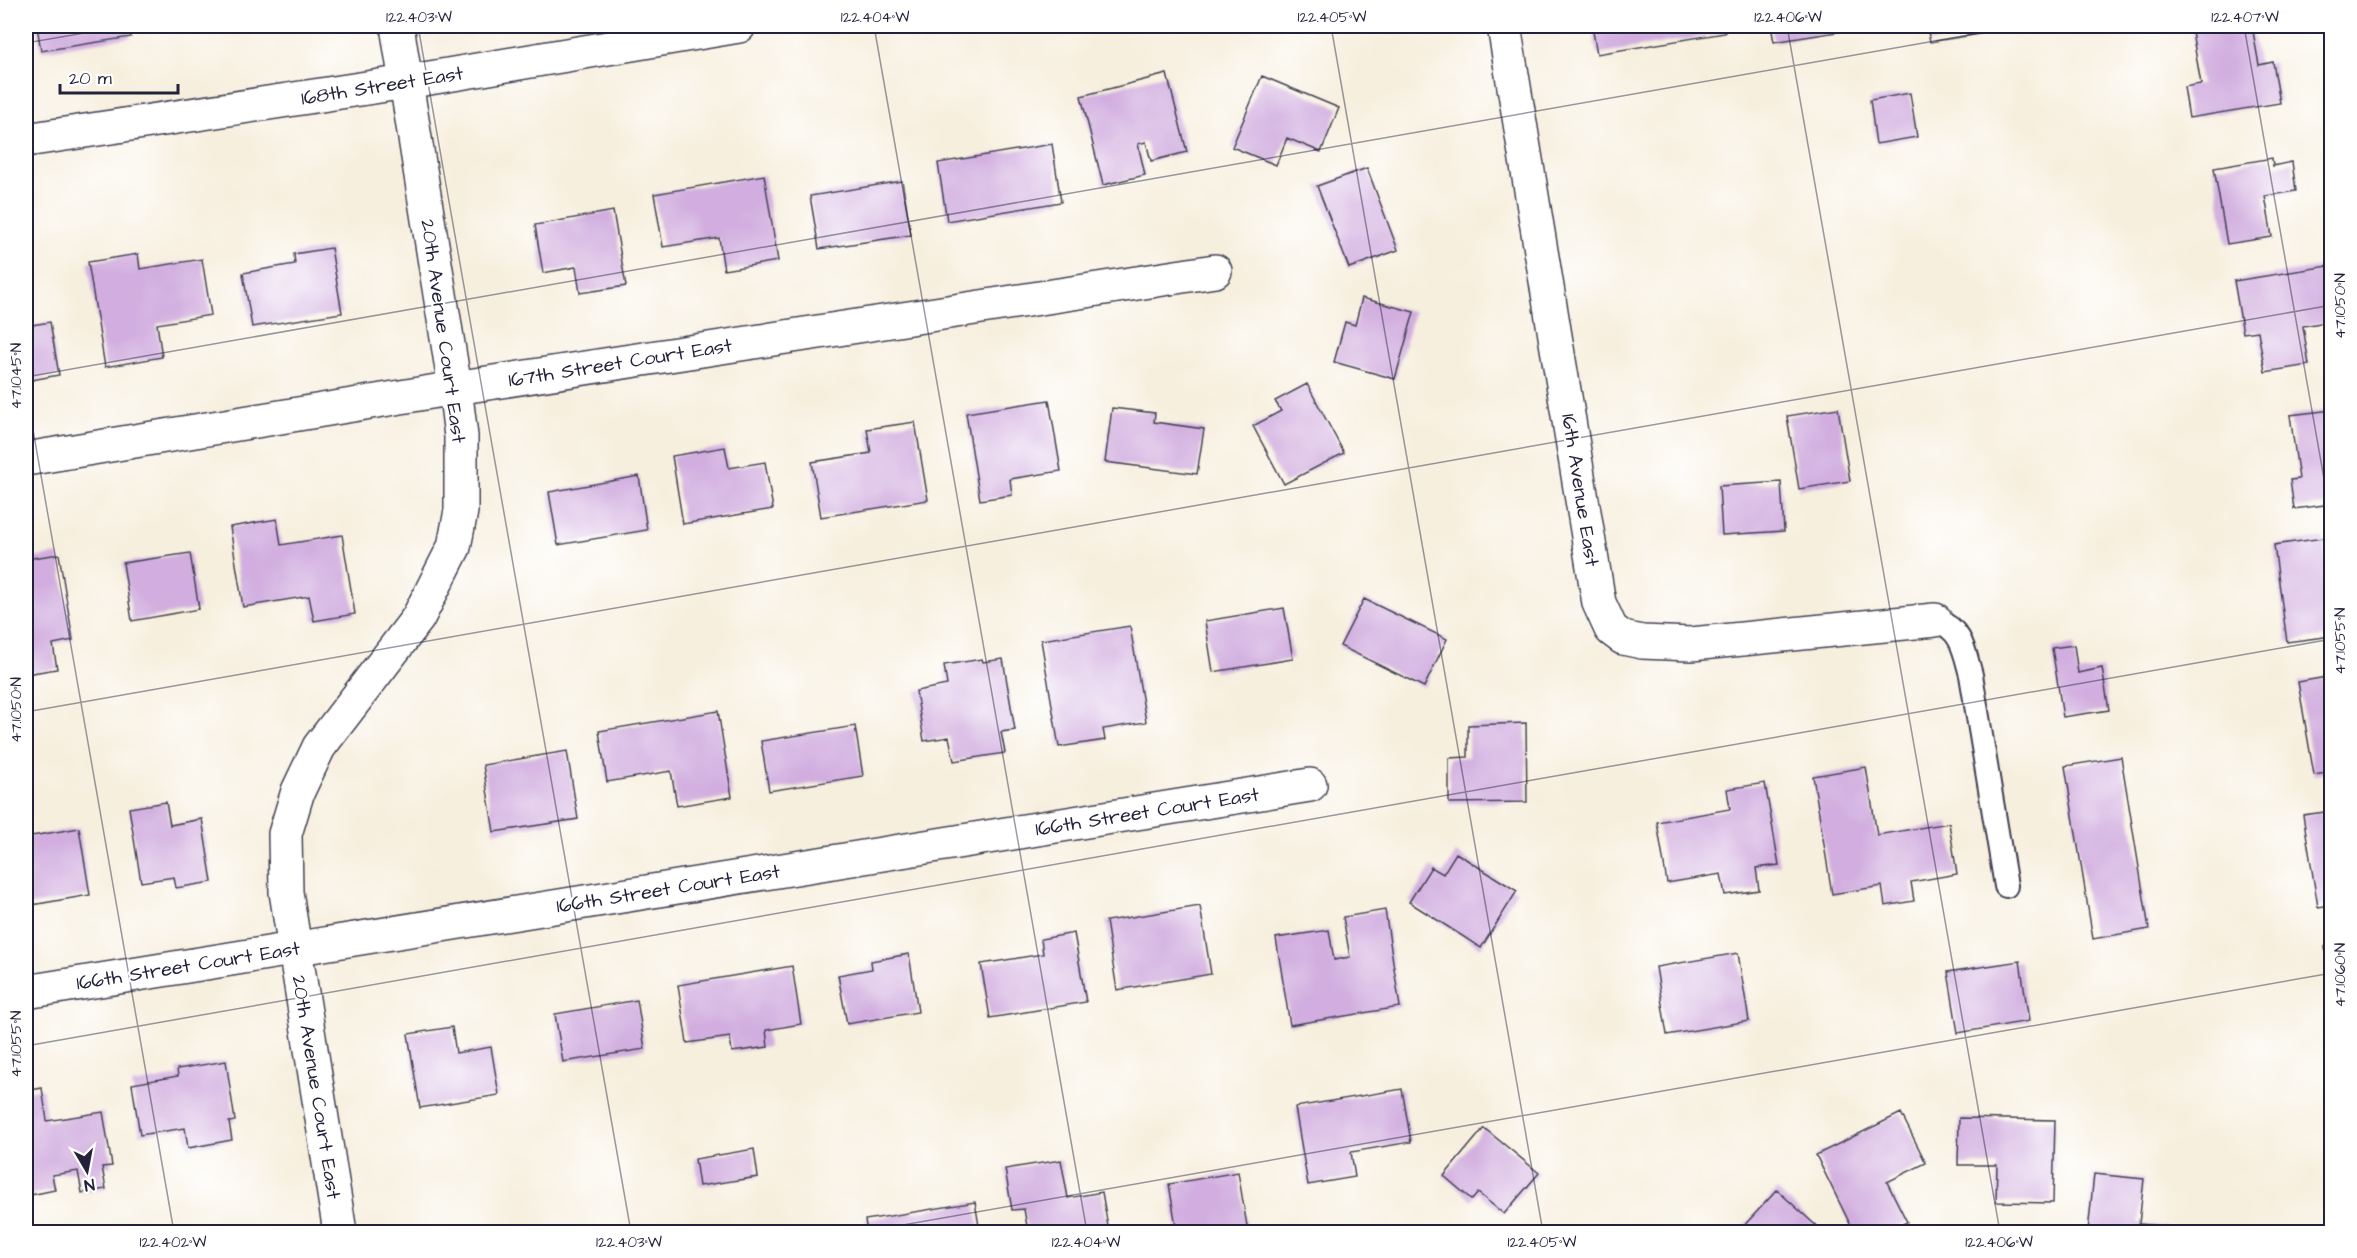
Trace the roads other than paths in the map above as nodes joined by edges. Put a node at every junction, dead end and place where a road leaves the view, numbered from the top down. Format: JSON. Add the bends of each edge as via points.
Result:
{"nodes":[{"id":1,"x":397,"y":26,"type":"edge"},
{"id":2,"x":739,"y":26,"type":"edge"},
{"id":3,"x":1504,"y":26,"type":"edge"},
{"id":4,"x":406,"y":81,"type":"junction"},
{"id":5,"x":26,"y":140,"type":"edge"},
{"id":6,"x":1215,"y":271,"type":"dead end"},
{"id":7,"x":455,"y":388,"type":"junction"},
{"id":8,"x":26,"y":459,"type":"edge"},
{"id":9,"x":1935,"y":620,"type":"joint"},
{"id":10,"x":1310,"y":785,"type":"dead end"},
{"id":11,"x":2006,"y":886,"type":"dead end"},
{"id":12,"x":296,"y":948,"type":"junction"},
{"id":13,"x":26,"y":992,"type":"edge"},
{"id":14,"x":340,"y":1233,"type":"edge"}],
"edges":[{"from":1,"to":4,"type":"street","name":"20th Avenue Court East"},
{"from":2,"to":4,"type":"street","name":"168th Street East"},
{"from":3,"to":9,"type":"street","name":"16th Avenue East","via":[[1599,603],[1611,628],[1623,638],[1642,642],[1691,644]]},
{"from":4,"to":5,"type":"street","name":"168th Street East"},
{"from":4,"to":7,"type":"street","name":"20th Avenue Court East"},
{"from":6,"to":7,"type":"street","name":"167th Street Court East"},
{"from":7,"to":8,"type":"street","name":"167th Street Court East"},
{"from":7,"to":12,"type":"street","name":"20th Avenue Court East","via":[[461,436],[461,511],[454,547],[418,618],[319,747],[298,791],[285,834],[286,892]]},
{"from":9,"to":11,"type":"lane","via":[[1948,624],[1963,643]]},
{"from":10,"to":12,"type":"street","name":"166th Street Court East"},
{"from":12,"to":13,"type":"street","name":"166th Street Court East"},
{"from":12,"to":14,"type":"street","name":"20th Avenue Court East"}]}
